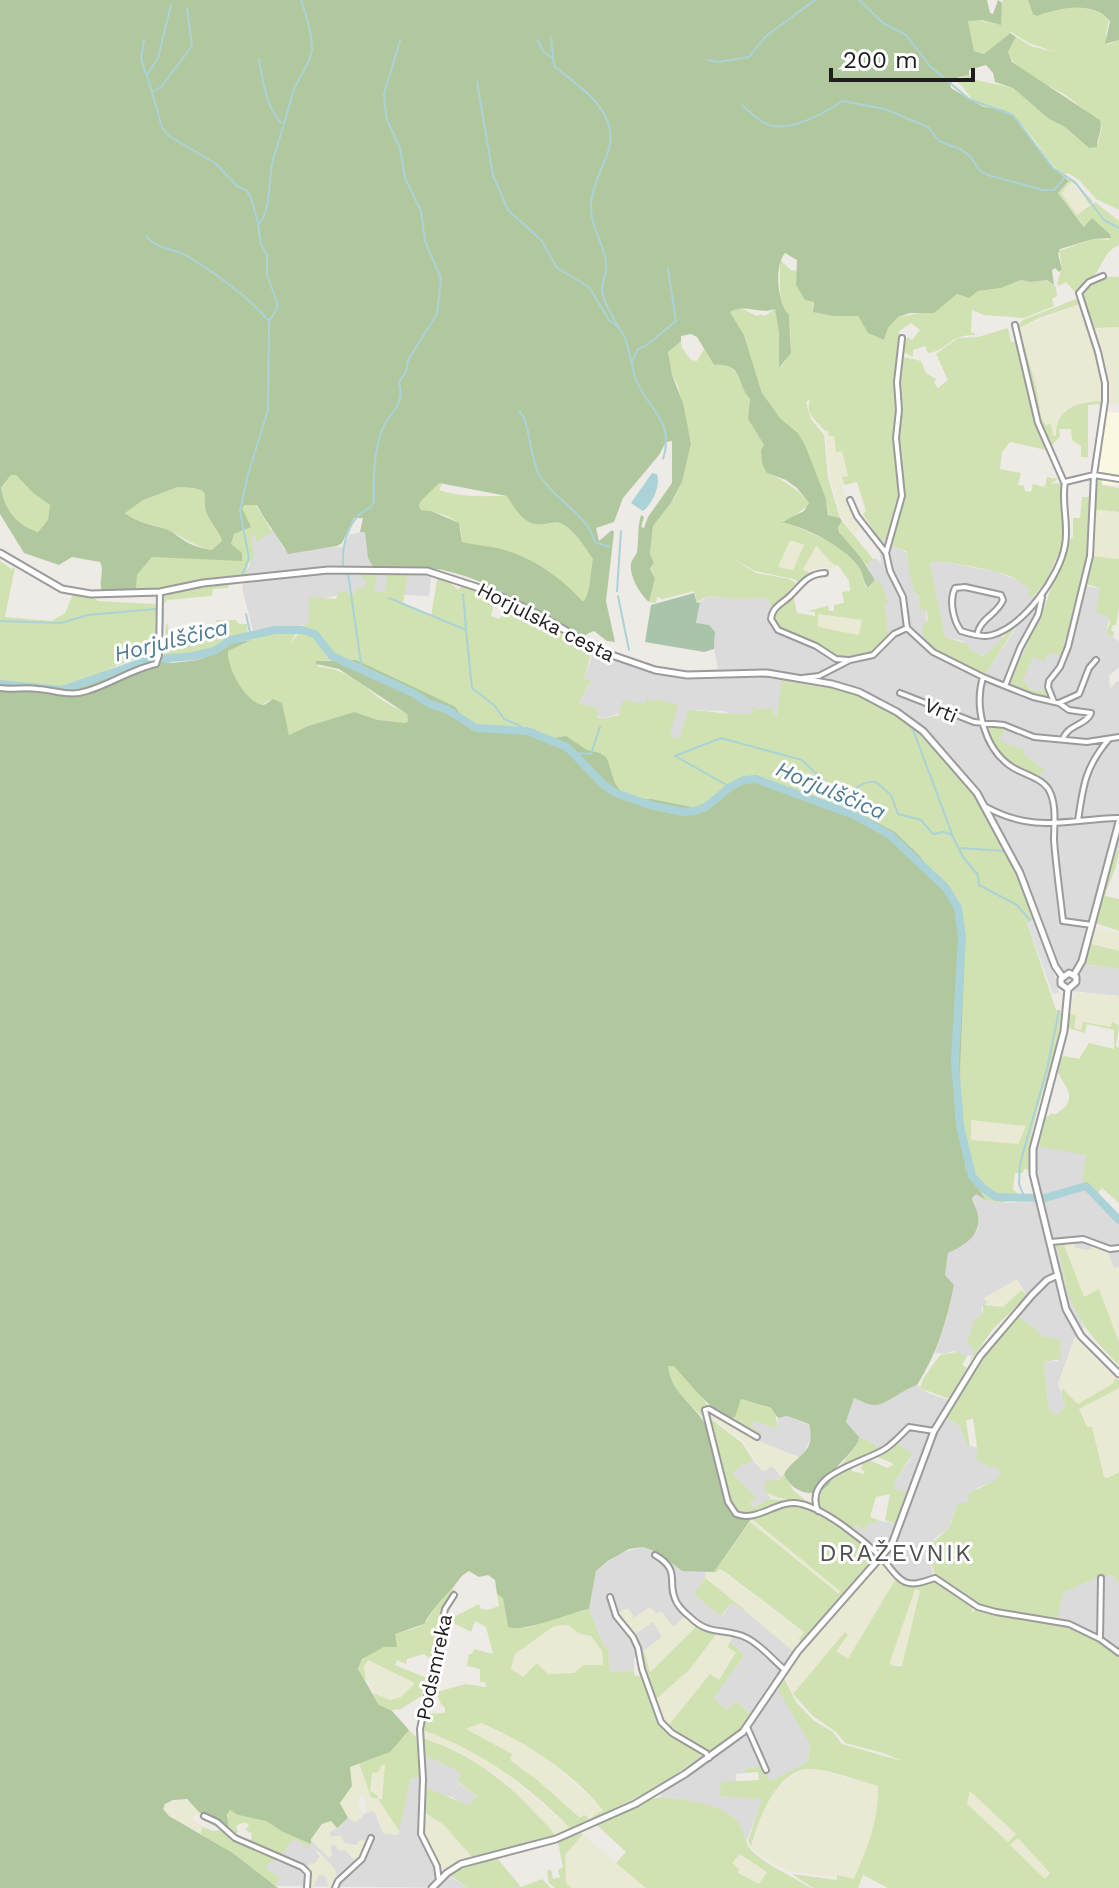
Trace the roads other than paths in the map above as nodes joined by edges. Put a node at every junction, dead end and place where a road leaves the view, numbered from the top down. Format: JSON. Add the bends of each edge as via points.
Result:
{"nodes":[{"id":1,"x":1103,"y":276,"type":"dead end"},
{"id":2,"x":1015,"y":325,"type":"dead end"},
{"id":3,"x":902,"y":338,"type":"dead end"},
{"id":4,"x":1094,"y":475,"type":"junction"},
{"id":5,"x":1119,"y":479,"type":"edge"},
{"id":6,"x":1065,"y":482,"type":"junction"},
{"id":7,"x":850,"y":500,"type":"dead end"},
{"id":8,"x":0,"y":553,"type":"edge"},
{"id":9,"x":886,"y":553,"type":"junction"},
{"id":10,"x":825,"y":573,"type":"dead end"},
{"id":11,"x":160,"y":592,"type":"junction"},
{"id":12,"x":1042,"y":594,"type":"junction"},
{"id":13,"x":907,"y":628,"type":"junction"},
{"id":14,"x":977,"y":635,"type":"junction"},
{"id":15,"x":850,"y":660,"type":"junction"},
{"id":16,"x":1096,"y":660,"type":"dead end"},
{"id":17,"x":983,"y":677,"type":"junction"},
{"id":18,"x":800,"y":679,"type":"junction"},
{"id":19,"x":1005,"y":686,"type":"junction"},
{"id":20,"x":0,"y":688,"type":"edge"},
{"id":21,"x":900,"y":693,"type":"dead end"},
{"id":22,"x":1057,"y":702,"type":"junction"},
{"id":23,"x":983,"y":723,"type":"junction"},
{"id":24,"x":1119,"y":737,"type":"edge"},
{"id":25,"x":1063,"y":739,"type":"junction"},
{"id":26,"x":1109,"y":739,"type":"junction"},
{"id":27,"x":986,"y":807,"type":"junction"},
{"id":28,"x":1119,"y":820,"type":"edge"},
{"id":29,"x":1078,"y":821,"type":"junction"},
{"id":30,"x":1055,"y":825,"type":"junction"},
{"id":31,"x":1092,"y":925,"type":"junction"},
{"id":32,"x":1074,"y":975,"type":"junction"},
{"id":33,"x":1062,"y":976,"type":"junction"},
{"id":34,"x":1068,"y":989,"type":"junction"},
{"id":35,"x":1051,"y":1242,"type":"junction"},
{"id":36,"x":1119,"y":1248,"type":"edge"},
{"id":37,"x":1058,"y":1275,"type":"junction"},
{"id":38,"x":1119,"y":1374,"type":"edge"},
{"id":39,"x":934,"y":1431,"type":"junction"},
{"id":40,"x":757,"y":1437,"type":"dead end"},
{"id":41,"x":818,"y":1511,"type":"junction"},
{"id":42,"x":655,"y":1555,"type":"dead end"},
{"id":43,"x":882,"y":1557,"type":"junction"},
{"id":44,"x":1101,"y":1578,"type":"dead end"},
{"id":45,"x":454,"y":1595,"type":"dead end"},
{"id":46,"x":610,"y":1597,"type":"dead end"},
{"id":47,"x":1100,"y":1639,"type":"junction"},
{"id":48,"x":1119,"y":1653,"type":"edge"},
{"id":49,"x":785,"y":1670,"type":"junction"},
{"id":50,"x":747,"y":1727,"type":"junction"},
{"id":51,"x":709,"y":1758,"type":"junction"},
{"id":52,"x":766,"y":1770,"type":"dead end"},
{"id":53,"x":204,"y":1816,"type":"dead end"},
{"id":54,"x":371,"y":1838,"type":"dead end"},
{"id":55,"x":439,"y":1881,"type":"junction"},
{"id":56,"x":307,"y":1888,"type":"edge"},
{"id":57,"x":335,"y":1888,"type":"edge"},
{"id":58,"x":432,"y":1888,"type":"edge"}],
"edges":[{"from":1,"to":4,"type":"street","via":[[1086,284],[1079,298],[1105,383]]},
{"from":2,"to":6,"type":"street","via":[[1038,423]]},
{"from":3,"to":9,"type":"street","via":[[896,438],[902,496]]},
{"from":4,"to":5,"type":"street"},
{"from":4,"to":6,"type":"street"},
{"from":4,"to":22,"type":"street","via":[[1090,556],[1068,647],[1048,687]]},
{"from":6,"to":12,"type":"street","via":[[1065,549]]},
{"from":7,"to":9,"type":"street"},
{"from":8,"to":11,"type":"street","name":"Horjulska cesta","via":[[69,591]]},
{"from":9,"to":13,"type":"street","via":[[903,597]]},
{"from":10,"to":15,"type":"street","via":[[804,580],[773,610],[771,619],[778,630],[836,659]]},
{"from":11,"to":18,"type":"street","name":"Horjulska cesta","via":[[328,570],[427,571],[492,592],[600,651],[647,668],[687,675],[752,672]]},
{"from":11,"to":20,"type":"street","via":[[156,664],[83,693]]},
{"from":12,"to":14,"type":"street","via":[[999,632]]},
{"from":12,"to":19,"type":"street","via":[[1038,615]]},
{"from":13,"to":15,"type":"street","via":[[873,655]]},
{"from":13,"to":17,"type":"street","via":[[933,652]]},
{"from":14,"to":14,"type":"street","via":[[980,625],[1001,606],[1001,595],[955,588],[958,628]]},
{"from":15,"to":18,"type":"street"},
{"from":16,"to":22,"type":"street","via":[[1079,694]]},
{"from":17,"to":19,"type":"street"},
{"from":17,"to":23,"type":"street"},
{"from":18,"to":27,"type":"street","name":"Horjulska cesta","via":[[859,692],[910,721],[953,763]]},
{"from":19,"to":22,"type":"street"},
{"from":21,"to":23,"type":"street","name":"Vrti"},
{"from":22,"to":25,"type":"street","via":[[1092,716]]},
{"from":23,"to":25,"type":"street","name":"Vrti"},
{"from":23,"to":30,"type":"street","via":[[1005,762],[1049,791]]},
{"from":24,"to":26,"type":"street","name":"Vrti"},
{"from":25,"to":26,"type":"street","name":"Vrti"},
{"from":26,"to":29,"type":"street","via":[[1084,779]]},
{"from":27,"to":30,"type":"street","via":[[1028,823]]},
{"from":27,"to":33,"type":"street","name":"Horjulska cesta"},
{"from":28,"to":29,"type":"street"},
{"from":28,"to":31,"type":"street"},
{"from":29,"to":30,"type":"street"},
{"from":30,"to":31,"type":"street","via":[[1063,921]]},
{"from":31,"to":32,"type":"street"},
{"from":32,"to":33,"type":"street"},
{"from":32,"to":34,"type":"street","via":[[1075,985]]},
{"from":33,"to":34,"type":"street","via":[[1061,984]]},
{"from":34,"to":35,"type":"street","via":[[1064,1031],[1033,1149],[1033,1174]]},
{"from":35,"to":36,"type":"street","via":[[1083,1239]]},
{"from":35,"to":37,"type":"street"},
{"from":37,"to":38,"type":"street","via":[[1075,1328]]},
{"from":37,"to":39,"type":"street","via":[[1043,1284],[991,1341]]},
{"from":39,"to":41,"type":"street","via":[[909,1427],[885,1450],[831,1476],[815,1494]]},
{"from":39,"to":43,"type":"street","via":[[896,1535]]},
{"from":40,"to":41,"type":"street","via":[[705,1410],[728,1502],[736,1514],[749,1517],[794,1503]]},
{"from":41,"to":43,"type":"street"},
{"from":42,"to":49,"type":"street","via":[[669,1566],[677,1603],[697,1624],[744,1636]]},
{"from":43,"to":47,"type":"street","via":[[908,1583],[935,1578],[986,1611],[1057,1620]]},
{"from":43,"to":49,"type":"street"},
{"from":44,"to":47,"type":"street"},
{"from":45,"to":55,"type":"street","name":"Podsmreka","via":[[445,1609],[420,1729],[421,1834]]},
{"from":46,"to":51,"type":"street","via":[[638,1648],[661,1722]]},
{"from":47,"to":48,"type":"street"},
{"from":49,"to":50,"type":"street"},
{"from":50,"to":51,"type":"street"},
{"from":50,"to":52,"type":"street"},
{"from":51,"to":55,"type":"street","via":[[654,1794],[582,1829],[461,1864]]},
{"from":53,"to":56,"type":"street","via":[[235,1838],[302,1867],[308,1873]]},
{"from":54,"to":57,"type":"street","via":[[362,1859]]},
{"from":55,"to":58,"type":"street"}]}
